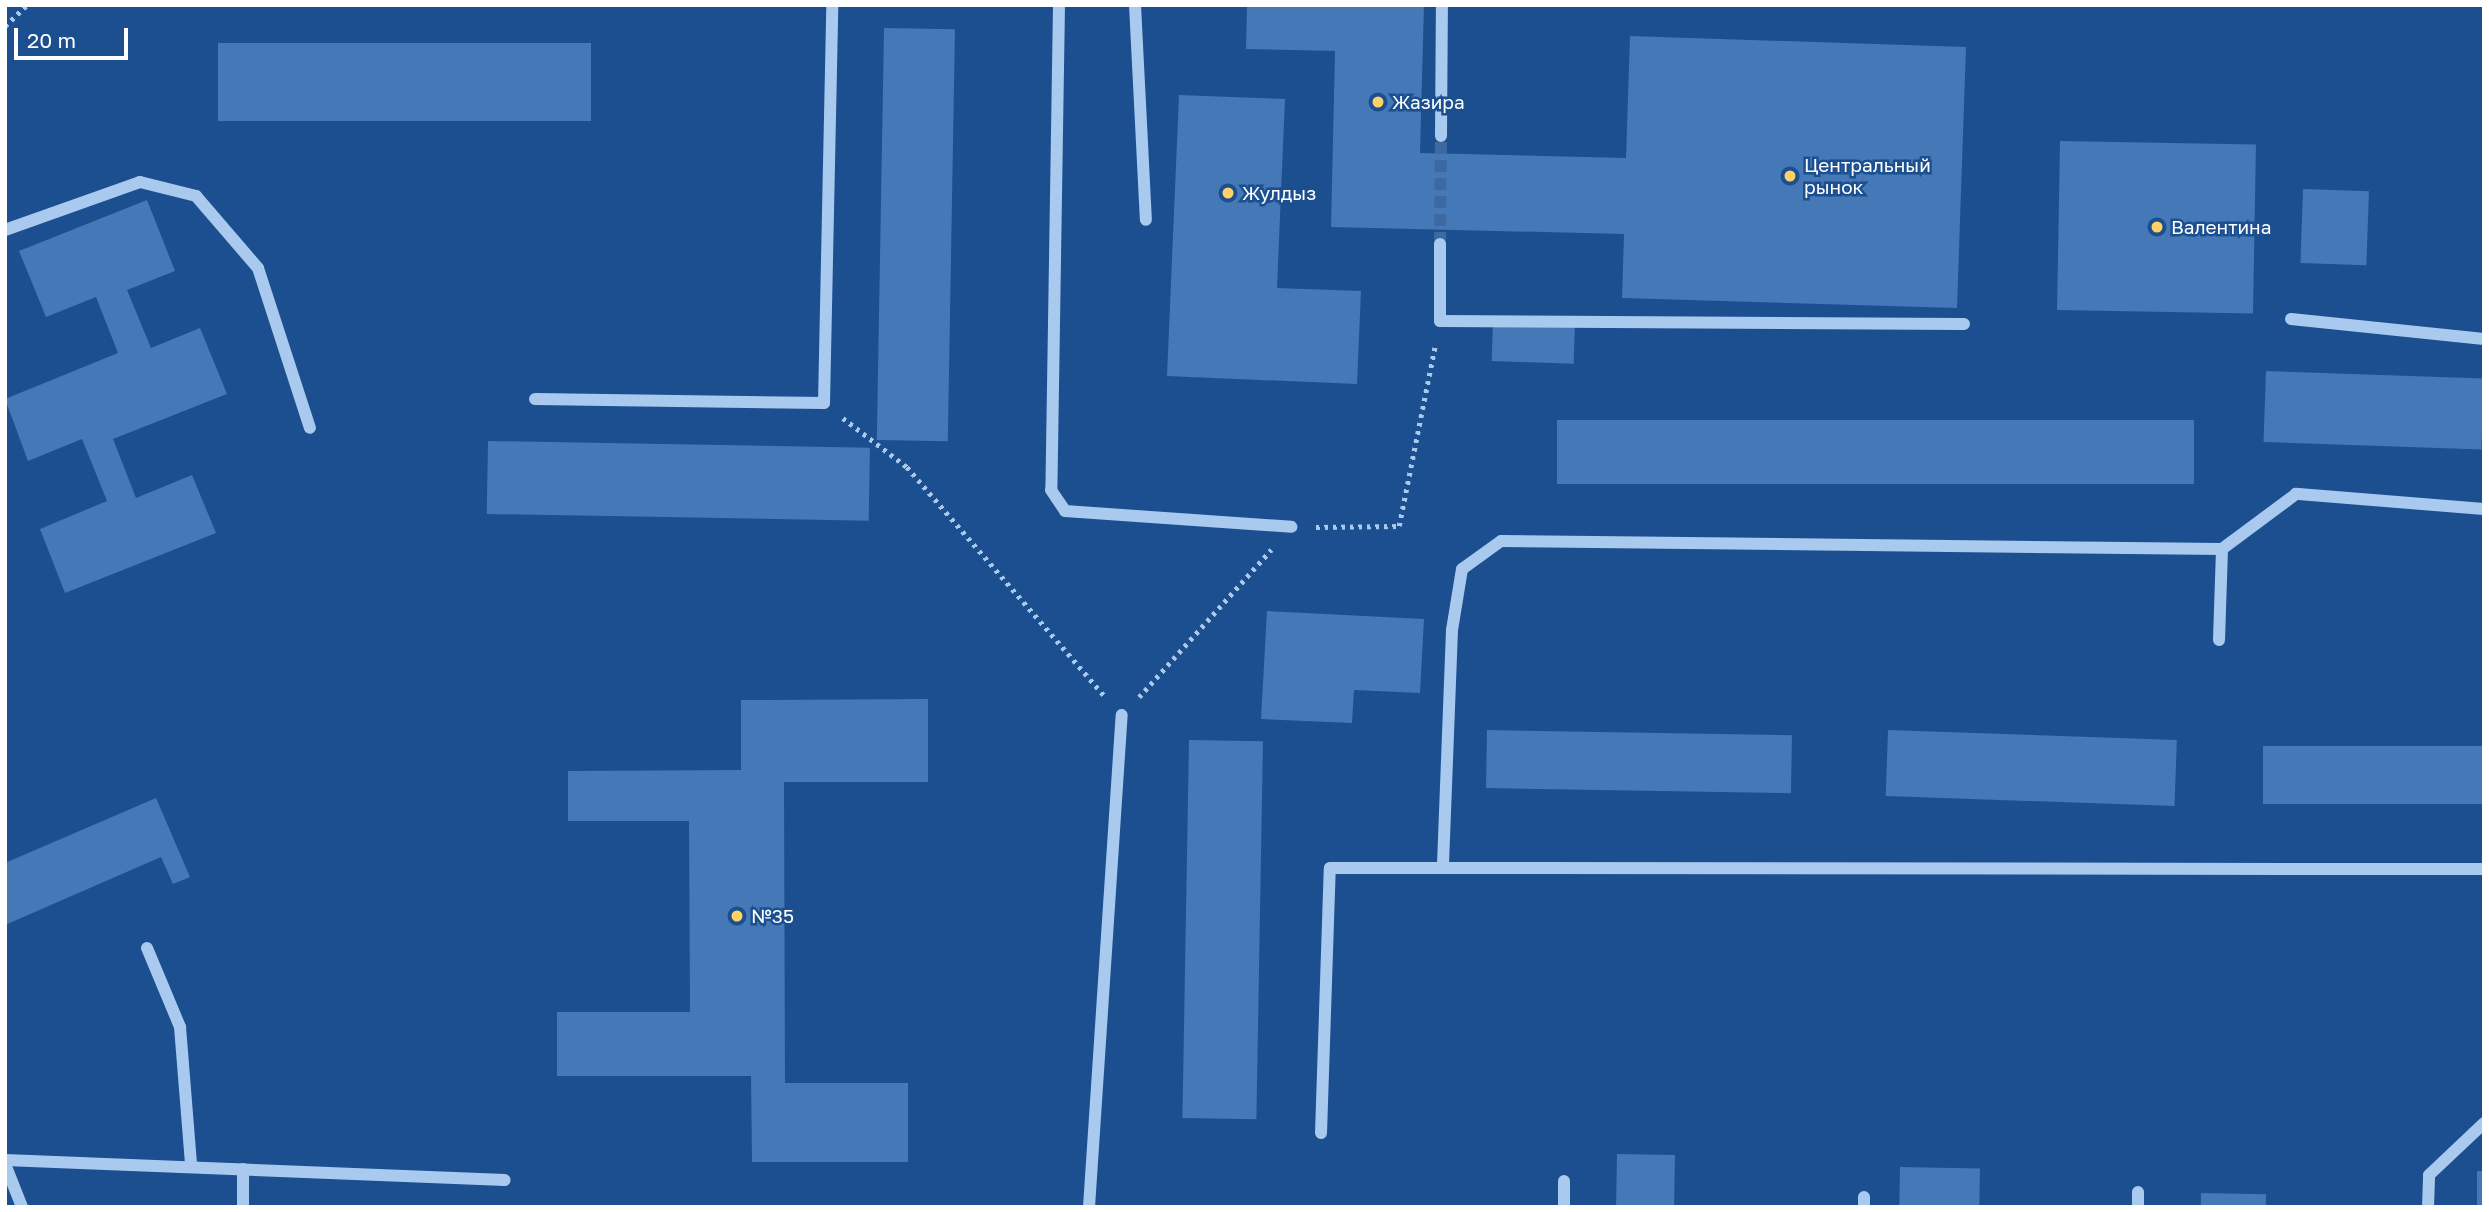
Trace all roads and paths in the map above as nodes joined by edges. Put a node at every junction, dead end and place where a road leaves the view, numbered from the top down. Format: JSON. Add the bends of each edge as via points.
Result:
{"nodes":[{"id":1,"x":27,"y":5,"type":"edge"},
{"id":2,"x":832,"y":5,"type":"edge"},
{"id":3,"x":1059,"y":5,"type":"edge"},
{"id":4,"x":1135,"y":5,"type":"edge"},
{"id":5,"x":1442,"y":5,"type":"edge"},
{"id":6,"x":5,"y":26,"type":"edge"},
{"id":7,"x":1441,"y":136,"type":"tunnel mouth"},
{"id":8,"x":1146,"y":220,"type":"dead end"},
{"id":9,"x":5,"y":230,"type":"edge"},
{"id":10,"x":1440,"y":244,"type":"tunnel mouth"},
{"id":11,"x":2291,"y":319,"type":"dead end"},
{"id":12,"x":1964,"y":324,"type":"dead end"},
{"id":13,"x":2484,"y":339,"type":"edge"},
{"id":14,"x":535,"y":399,"type":"dead end"},
{"id":15,"x":824,"y":403,"type":"junction"},
{"id":16,"x":310,"y":428,"type":"dead end"},
{"id":17,"x":2484,"y":509,"type":"edge"},
{"id":18,"x":1291,"y":527,"type":"dead end"},
{"id":19,"x":2222,"y":549,"type":"junction"},
{"id":20,"x":2219,"y":640,"type":"dead end"},
{"id":21,"x":1122,"y":715,"type":"joint"},
{"id":22,"x":1443,"y":868,"type":"junction"},
{"id":23,"x":2484,"y":869,"type":"edge"},
{"id":24,"x":147,"y":948,"type":"dead end"},
{"id":25,"x":2484,"y":1123,"type":"edge"},
{"id":26,"x":1321,"y":1133,"type":"dead end"},
{"id":27,"x":5,"y":1162,"type":"edge"},
{"id":28,"x":191,"y":1165,"type":"junction"},
{"id":29,"x":243,"y":1169,"type":"junction"},
{"id":30,"x":505,"y":1180,"type":"dead end"},
{"id":31,"x":1564,"y":1181,"type":"dead end"},
{"id":32,"x":2138,"y":1192,"type":"dead end"},
{"id":33,"x":22,"y":1207,"type":"edge"},
{"id":34,"x":243,"y":1207,"type":"edge"},
{"id":35,"x":1089,"y":1207,"type":"edge"},
{"id":36,"x":1564,"y":1207,"type":"edge"},
{"id":37,"x":2138,"y":1207,"type":"edge"},
{"id":38,"x":2428,"y":1207,"type":"edge"}],
"edges":[{"from":1,"to":6,"type":"path"},
{"from":2,"to":15,"type":"street"},
{"from":3,"to":18,"type":"street","via":[[1051,490],[1065,512]]},
{"from":4,"to":8,"type":"street"},
{"from":5,"to":7,"type":"street"},
{"from":9,"to":16,"type":"street","via":[[140,182],[196,196],[258,268]]},
{"from":10,"to":12,"type":"street","via":[[1440,321]]},
{"from":11,"to":13,"type":"street"},
{"from":14,"to":15,"type":"street"},
{"from":15,"to":21,"type":"path","via":[[907,467]]},
{"from":17,"to":19,"type":"street","via":[[2296,494]]},
{"from":19,"to":20,"type":"street"},
{"from":19,"to":22,"type":"street","via":[[1501,541],[1462,569],[1452,630]]},
{"from":21,"to":35,"type":"street"},
{"from":22,"to":23,"type":"street"},
{"from":22,"to":26,"type":"street","via":[[1330,868]]},
{"from":24,"to":28,"type":"street","via":[[180,1027]]},
{"from":25,"to":38,"type":"street","via":[[2429,1175]]},
{"from":27,"to":28,"type":"street"},
{"from":27,"to":33,"type":"street"},
{"from":28,"to":29,"type":"street"},
{"from":29,"to":30,"type":"street"},
{"from":29,"to":34,"type":"street"},
{"from":31,"to":36,"type":"street"},
{"from":32,"to":37,"type":"street"}]}
